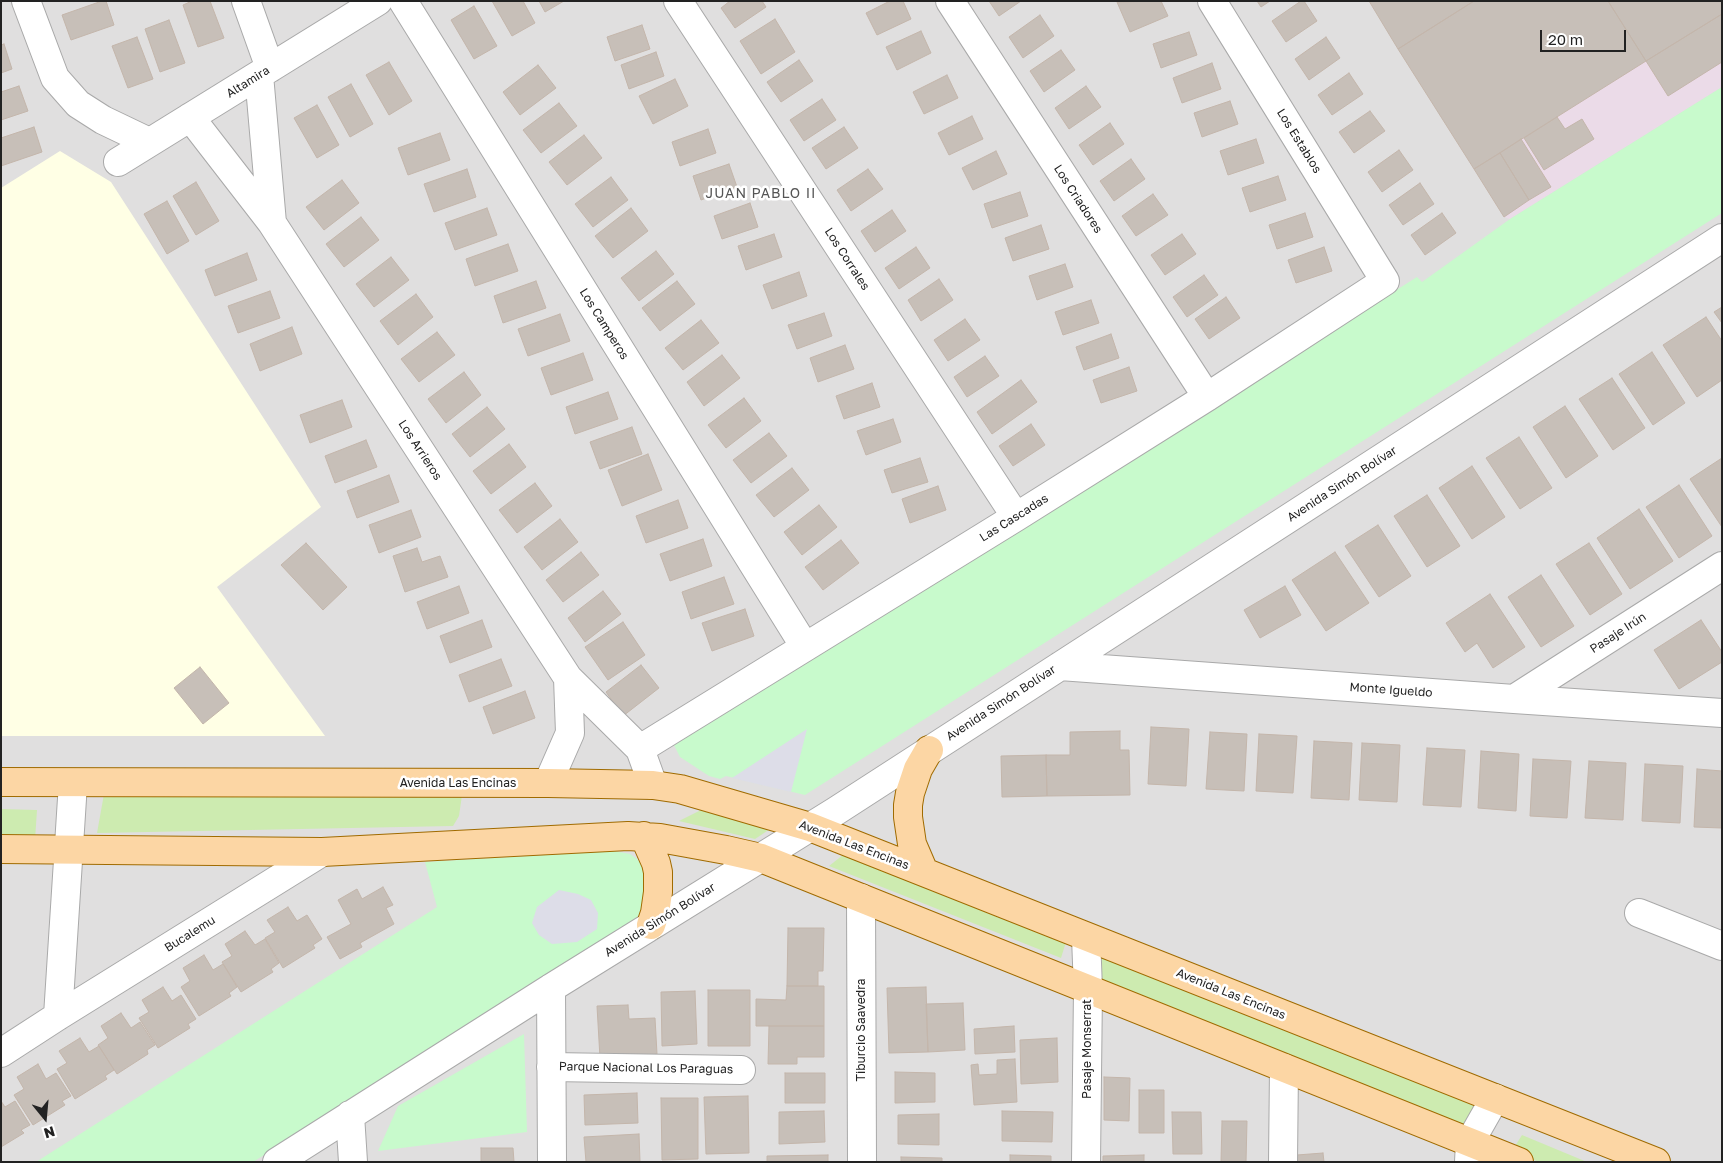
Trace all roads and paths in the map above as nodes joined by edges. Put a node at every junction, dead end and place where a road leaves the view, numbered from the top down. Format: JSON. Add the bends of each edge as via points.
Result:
{"nodes":[{"id":1,"x":26,"y":1,"type":"edge"},
{"id":2,"x":246,"y":1,"type":"edge"},
{"id":3,"x":378,"y":1,"type":"edge"},
{"id":4,"x":403,"y":1,"type":"edge"},
{"id":5,"x":678,"y":1,"type":"edge"},
{"id":6,"x":950,"y":1,"type":"edge"},
{"id":7,"x":1212,"y":1,"type":"edge"},
{"id":8,"x":265,"y":71,"type":"junction"},
{"id":9,"x":190,"y":118,"type":"junction"},
{"id":10,"x":149,"y":142,"type":"junction"},
{"id":11,"x":118,"y":162,"type":"dead end"},
{"id":12,"x":272,"y":223,"type":"junction"},
{"id":13,"x":1722,"y":238,"type":"edge"},
{"id":14,"x":1385,"y":281,"type":"joint"},
{"id":15,"x":1207,"y":397,"type":"junction"},
{"id":16,"x":1016,"y":517,"type":"junction"},
{"id":17,"x":1722,"y":566,"type":"edge"},
{"id":18,"x":805,"y":648,"type":"junction"},
{"id":19,"x":1060,"y":666,"type":"junction"},
{"id":20,"x":568,"y":678,"type":"junction"},
{"id":21,"x":1514,"y":699,"type":"junction"},
{"id":22,"x":1722,"y":713,"type":"edge"},
{"id":23,"x":640,"y":749,"type":"junction"},
{"id":24,"x":930,"y":750,"type":"junction"},
{"id":25,"x":1,"y":782,"type":"edge"},
{"id":26,"x":73,"y":783,"type":"junction"},
{"id":27,"x":548,"y":783,"type":"junction"},
{"id":28,"x":652,"y":786,"type":"junction"},
{"id":29,"x":810,"y":827,"type":"junction"},
{"id":30,"x":644,"y":836,"type":"junction"},
{"id":31,"x":1,"y":849,"type":"edge"},
{"id":32,"x":69,"y":850,"type":"junction"},
{"id":33,"x":322,"y":852,"type":"junction"},
{"id":34,"x":761,"y":858,"type":"junction"},
{"id":35,"x":924,"y":872,"type":"junction"},
{"id":36,"x":861,"y":898,"type":"junction"},
{"id":37,"x":1639,"y":913,"type":"dead end"},
{"id":38,"x":651,"y":925,"type":"junction"},
{"id":39,"x":1086,"y":937,"type":"junction"},
{"id":40,"x":1722,"y":946,"type":"edge"},
{"id":41,"x":551,"y":988,"type":"junction"},
{"id":42,"x":1088,"y":989,"type":"junction"},
{"id":43,"x":58,"y":1016,"type":"junction"},
{"id":44,"x":1,"y":1053,"type":"edge"},
{"id":45,"x":552,"y":1067,"type":"junction"},
{"id":46,"x":1284,"y":1068,"type":"junction"},
{"id":47,"x":741,"y":1070,"type":"dead end"},
{"id":48,"x":1495,"y":1098,"type":"junction"},
{"id":49,"x":350,"y":1115,"type":"junction"},
{"id":50,"x":1469,"y":1152,"type":"edge"},
{"id":51,"x":277,"y":1162,"type":"edge"},
{"id":52,"x":353,"y":1162,"type":"edge"},
{"id":53,"x":552,"y":1162,"type":"edge"},
{"id":54,"x":862,"y":1162,"type":"edge"},
{"id":55,"x":1086,"y":1162,"type":"edge"},
{"id":56,"x":1284,"y":1162,"type":"edge"},
{"id":57,"x":1519,"y":1162,"type":"edge"},
{"id":58,"x":1656,"y":1162,"type":"edge"}],
"edges":[{"from":1,"to":10,"type":"street","via":[[55,78],[78,104]]},
{"from":2,"to":8,"type":"street","name":"Los Arrieros"},
{"from":3,"to":8,"type":"street","name":"Altamira"},
{"from":4,"to":18,"type":"street","name":"Los Camperos"},
{"from":5,"to":16,"type":"street","name":"Los Corrales"},
{"from":6,"to":15,"type":"street","name":"Los Criadores"},
{"from":7,"to":14,"type":"street","name":"Los Establos"},
{"from":8,"to":9,"type":"street","name":"Altamira"},
{"from":8,"to":12,"type":"street","name":"Los Arrieros"},
{"from":9,"to":10,"type":"street","name":"Altamira"},
{"from":9,"to":12,"type":"street","name":"Los Arrieros"},
{"from":10,"to":11,"type":"street","name":"Altamira"},
{"from":12,"to":20,"type":"street","name":"Los Arrieros"},
{"from":13,"to":19,"type":"street","name":"Avenida Simón Bolívar"},
{"from":14,"to":15,"type":"street","name":"Las Cascadas"},
{"from":15,"to":16,"type":"street","name":"Las Cascadas"},
{"from":16,"to":18,"type":"street","name":"Las Cascadas"},
{"from":17,"to":21,"type":"street","name":"Pasaje Irún"},
{"from":18,"to":23,"type":"street","name":"Las Cascadas"},
{"from":19,"to":21,"type":"street","name":"Monte Igueldo"},
{"from":19,"to":24,"type":"street","name":"Avenida Simón Bolívar"},
{"from":20,"to":23,"type":"street","name":"Los Arrieros"},
{"from":20,"to":27,"type":"street","via":[[570,734]]},
{"from":21,"to":22,"type":"street","name":"Monte Igueldo"},
{"from":23,"to":28,"type":"street","name":"Los Arrieros"},
{"from":24,"to":29,"type":"street","name":"Avenida Simón Bolívar"},
{"from":24,"to":35,"type":"main road","via":[[918,769],[908,805],[912,844]]},
{"from":25,"to":26,"type":"main road","name":"Avenida Las Encinas"},
{"from":26,"to":27,"type":"main road","name":"Avenida Las Encinas"},
{"from":26,"to":32,"type":"street"},
{"from":27,"to":28,"type":"main road","name":"Avenida Las Encinas"},
{"from":28,"to":29,"type":"main road","name":"Avenida Las Encinas","via":[[698,794]]},
{"from":29,"to":34,"type":"street","name":"Avenida Simón Bolívar"},
{"from":29,"to":35,"type":"main road","name":"Avenida Las Encinas"},
{"from":30,"to":33,"type":"main road"},
{"from":30,"to":34,"type":"main road"},
{"from":30,"to":38,"type":"main road","via":[[658,872]]},
{"from":31,"to":32,"type":"main road"},
{"from":32,"to":33,"type":"main road"},
{"from":32,"to":43,"type":"street"},
{"from":33,"to":43,"type":"street","name":"Bucalemu"},
{"from":34,"to":36,"type":"main road"},
{"from":34,"to":38,"type":"street","name":"Avenida Simón Bolívar"},
{"from":35,"to":39,"type":"main road","name":"Avenida Las Encinas"},
{"from":36,"to":42,"type":"main road"},
{"from":36,"to":54,"type":"street","name":"Tiburcio Saavedra"},
{"from":37,"to":40,"type":"street"},
{"from":38,"to":41,"type":"street","name":"Avenida Simón Bolívar"},
{"from":39,"to":42,"type":"street","name":"Pasaje Monserrat"},
{"from":39,"to":48,"type":"main road","name":"Avenida Las Encinas"},
{"from":41,"to":45,"type":"street","name":"Parque Nacional Los Paraguas"},
{"from":41,"to":49,"type":"street","name":"Avenida Simón Bolívar"},
{"from":42,"to":46,"type":"main road"},
{"from":42,"to":55,"type":"street","name":"Pasaje Monserrat"},
{"from":43,"to":44,"type":"street","name":"Bucalemu"},
{"from":45,"to":47,"type":"street","name":"Parque Nacional Los Paraguas"},
{"from":45,"to":53,"type":"street","name":"Parque Nacional Los Paraguas"},
{"from":46,"to":50,"type":"main road"},
{"from":46,"to":56,"type":"street"},
{"from":48,"to":50,"type":"street"},
{"from":48,"to":58,"type":"main road","name":"Avenida Las Encinas"},
{"from":49,"to":51,"type":"street","name":"Avenida Simón Bolívar"},
{"from":49,"to":52,"type":"street"},
{"from":50,"to":57,"type":"main road"}]}
